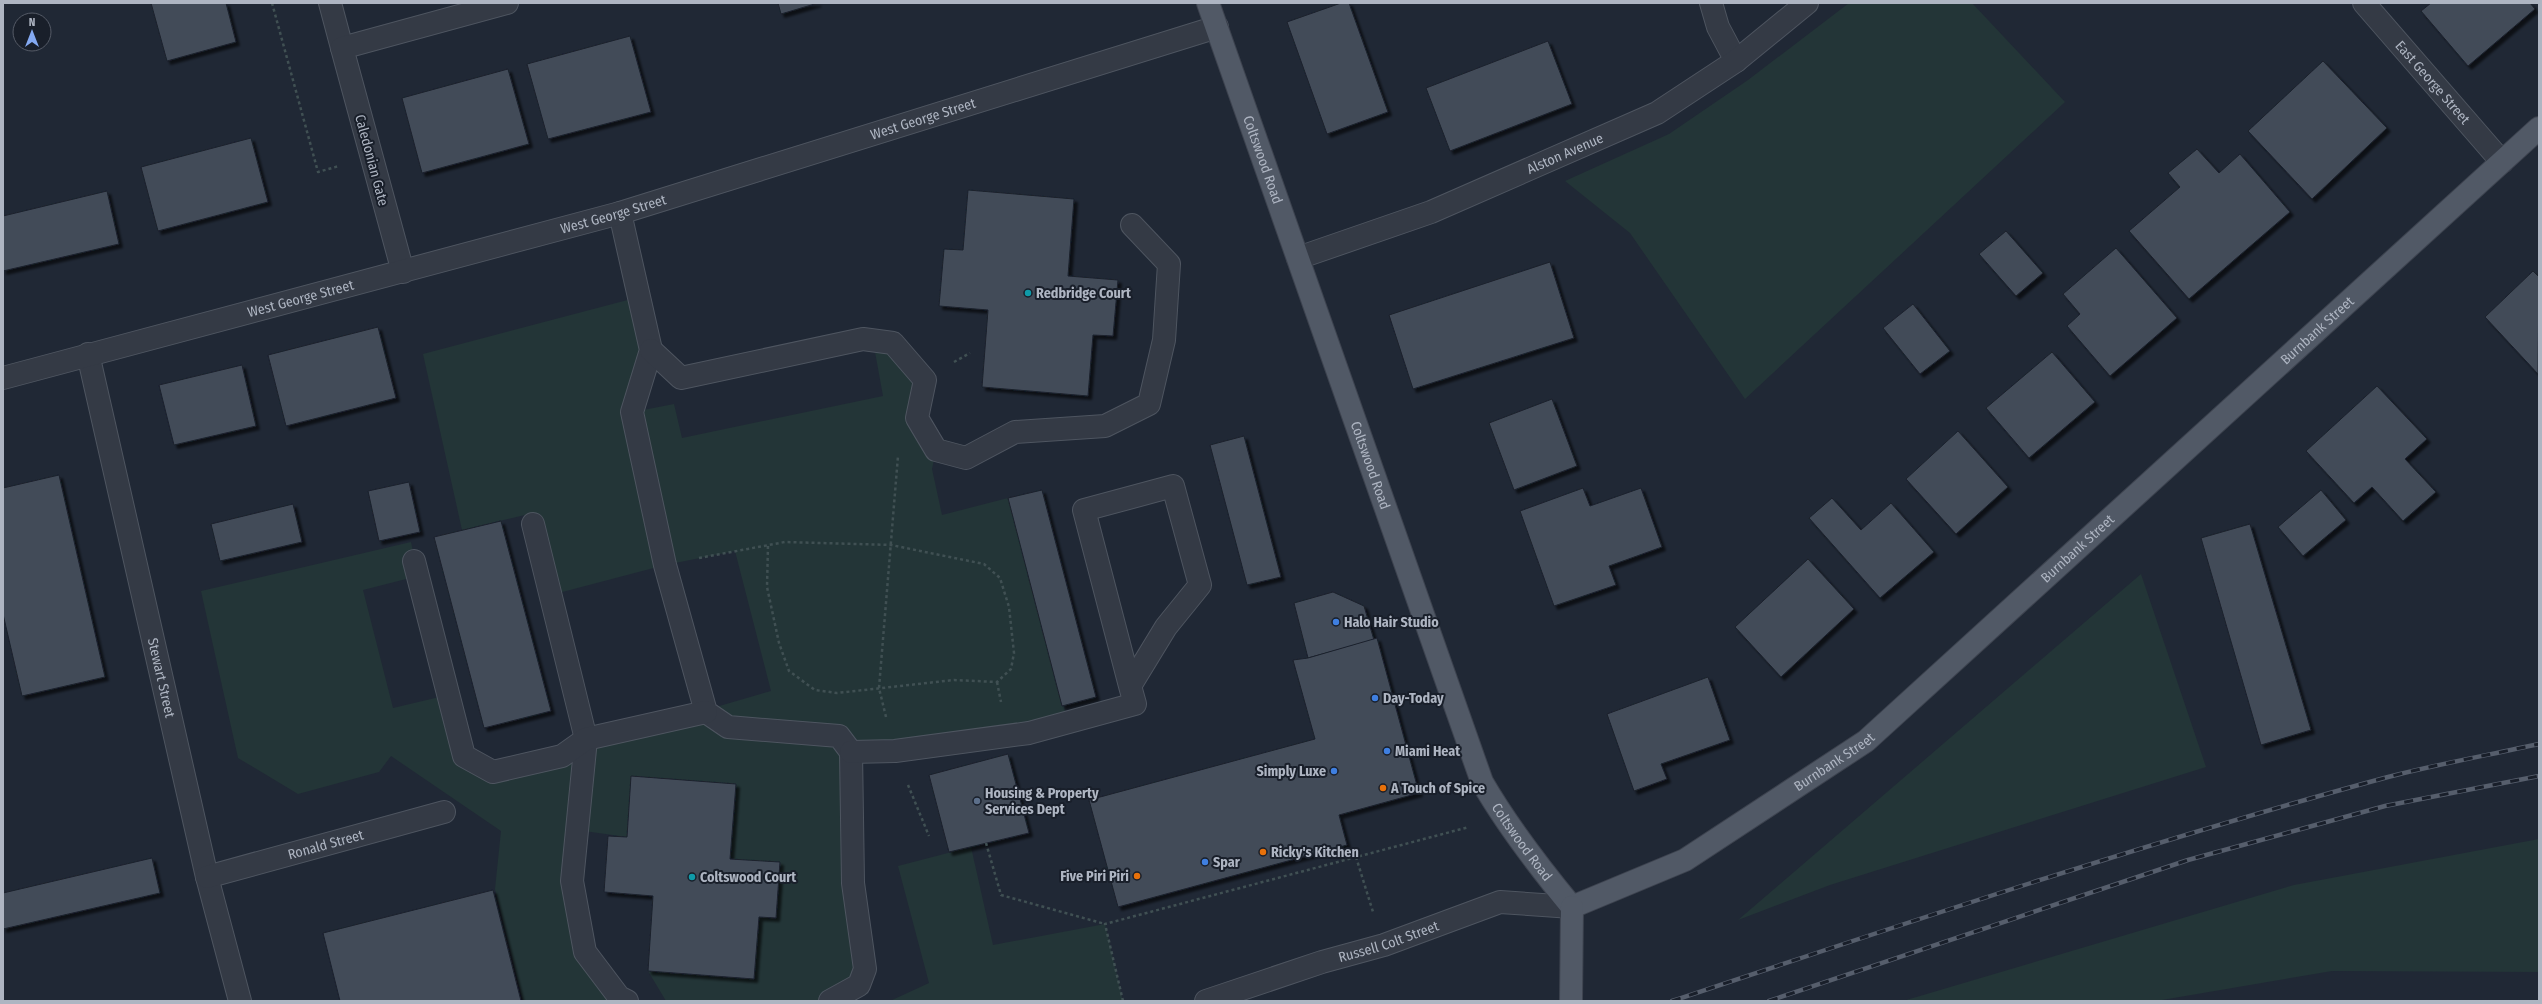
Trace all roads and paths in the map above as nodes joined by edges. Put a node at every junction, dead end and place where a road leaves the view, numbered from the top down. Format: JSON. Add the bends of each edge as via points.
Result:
{"nodes":[{"id":1,"x":272,"y":3,"type":"edge"},
{"id":2,"x":330,"y":3,"type":"edge"},
{"id":3,"x":507,"y":3,"type":"edge"},
{"id":4,"x":1208,"y":3,"type":"edge"},
{"id":5,"x":1711,"y":3,"type":"edge"},
{"id":6,"x":1807,"y":3,"type":"edge"},
{"id":7,"x":2364,"y":3,"type":"edge"},
{"id":8,"x":1217,"y":27,"type":"junction"},
{"id":9,"x":342,"y":48,"type":"junction"},
{"id":10,"x":1736,"y":61,"type":"junction"},
{"id":11,"x":2539,"y":128,"type":"edge"},
{"id":12,"x":372,"y":156,"type":"junction"},
{"id":13,"x":2502,"y":162,"type":"junction"},
{"id":14,"x":620,"y":213,"type":"junction"},
{"id":15,"x":1132,"y":225,"type":"dead end"},
{"id":16,"x":1298,"y":258,"type":"junction"},
{"id":17,"x":403,"y":272,"type":"junction"},
{"id":18,"x":651,"y":350,"type":"junction"},
{"id":19,"x":88,"y":354,"type":"junction"},
{"id":20,"x":3,"y":378,"type":"edge"},
{"id":21,"x":917,"y":418,"type":"junction"},
{"id":22,"x":533,"y":524,"type":"dead end"},
{"id":23,"x":768,"y":545,"type":"junction"},
{"id":24,"x":891,"y":545,"type":"junction"},
{"id":25,"x":414,"y":561,"type":"dead end"},
{"id":26,"x":665,"y":565,"type":"junction"},
{"id":27,"x":1130,"y":686,"type":"junction"},
{"id":28,"x":879,"y":688,"type":"junction"},
{"id":29,"x":706,"y":712,"type":"junction"},
{"id":30,"x":586,"y":739,"type":"junction"},
{"id":31,"x":895,"y":751,"type":"junction"},
{"id":32,"x":851,"y":752,"type":"junction"},
{"id":33,"x":444,"y":812,"type":"dead end"},
{"id":34,"x":1503,"y":818,"type":"junction"},
{"id":35,"x":930,"y":836,"type":"dead end"},
{"id":36,"x":986,"y":843,"type":"dead end"},
{"id":37,"x":1356,"y":857,"type":"junction"},
{"id":38,"x":208,"y":877,"type":"junction"},
{"id":39,"x":1572,"y":907,"type":"junction"},
{"id":40,"x":1105,"y":924,"type":"junction"},
{"id":41,"x":1384,"y":945,"type":"junction"},
{"id":42,"x":240,"y":1001,"type":"edge"},
{"id":43,"x":627,"y":1001,"type":"edge"},
{"id":44,"x":830,"y":1001,"type":"edge"},
{"id":45,"x":1123,"y":1001,"type":"edge"},
{"id":46,"x":1206,"y":1001,"type":"edge"},
{"id":47,"x":1571,"y":1001,"type":"edge"}],
"edges":[{"from":1,"to":12,"type":"path","via":[[318,172]]},
{"from":2,"to":9,"type":"street","name":"Caledonian Gate"},
{"from":3,"to":9,"type":"street"},
{"from":4,"to":8,"type":"main road","name":"Coltswood Road"},
{"from":5,"to":10,"type":"street","via":[[1718,27]]},
{"from":6,"to":10,"type":"street","name":"Alston Avenue"},
{"from":7,"to":13,"type":"street","name":"East George Street"},
{"from":8,"to":14,"type":"street","name":"West George Street"},
{"from":8,"to":16,"type":"main road","name":"Coltswood Road"},
{"from":9,"to":12,"type":"street","name":"Caledonian Gate"},
{"from":10,"to":16,"type":"street","name":"Alston Avenue","via":[[1657,113],[1578,149],[1431,212]]},
{"from":11,"to":13,"type":"main road","name":"Burnbank Street"},
{"from":12,"to":17,"type":"street","name":"Caledonian Gate"},
{"from":13,"to":39,"type":"main road","name":"Burnbank Street","via":[[1866,741],[1685,860]]},
{"from":14,"to":17,"type":"street","name":"West George Street"},
{"from":14,"to":18,"type":"street"},
{"from":15,"to":21,"type":"street","via":[[1168,264],[1164,340],[1149,404],[1105,426],[1015,432],[966,458],[936,450]]},
{"from":16,"to":34,"type":"main road","name":"Coltswood Road","via":[[1482,782]]},
{"from":17,"to":19,"type":"street","name":"West George Street"},
{"from":18,"to":21,"type":"street","via":[[681,378],[863,339],[893,343],[925,380]]},
{"from":18,"to":26,"type":"street","via":[[632,412]]},
{"from":19,"to":20,"type":"street","name":"West George Street"},
{"from":19,"to":38,"type":"street","name":"Stewart Street"},
{"from":21,"to":24,"type":"path","via":[[899,442]]},
{"from":22,"to":30,"type":"street"},
{"from":23,"to":24,"type":"path","via":[[785,542]]},
{"from":23,"to":26,"type":"path"},
{"from":23,"to":28,"type":"path","via":[[767,588],[779,643],[789,671],[815,690],[837,693]]},
{"from":24,"to":28,"type":"path"},
{"from":24,"to":28,"type":"path","via":[[984,564],[1000,578],[1009,607],[1014,653],[1011,669],[997,682],[954,680]]},
{"from":25,"to":30,"type":"street","via":[[464,756],[493,772],[562,756]]},
{"from":26,"to":29,"type":"street"},
{"from":27,"to":27,"type":"street","via":[[1084,510],[1173,486],[1200,585],[1166,627]]},
{"from":27,"to":31,"type":"street","via":[[1135,704],[1029,733]]},
{"from":28,"to":31,"type":"path"},
{"from":29,"to":30,"type":"street"},
{"from":29,"to":32,"type":"street","via":[[728,727],[839,736]]},
{"from":30,"to":43,"type":"street","via":[[572,880],[585,952],[619,997]]},
{"from":31,"to":32,"type":"street"},
{"from":31,"to":35,"type":"path","via":[[921,821]]},
{"from":32,"to":44,"type":"street","via":[[853,884],[865,969],[858,985]]},
{"from":33,"to":38,"type":"street","name":"Ronald Street"},
{"from":34,"to":37,"type":"path"},
{"from":34,"to":39,"type":"main road","name":"Coltswood Road"},
{"from":36,"to":40,"type":"path","via":[[1001,895]]},
{"from":37,"to":40,"type":"path"},
{"from":37,"to":41,"type":"path"},
{"from":38,"to":42,"type":"street","name":"Stewart Street"},
{"from":39,"to":41,"type":"street","name":"Russell Colt Street","via":[[1500,902]]},
{"from":39,"to":47,"type":"main road"},
{"from":40,"to":45,"type":"path"},
{"from":41,"to":46,"type":"street","name":"Russell Colt Street","via":[[1322,962]]}]}
